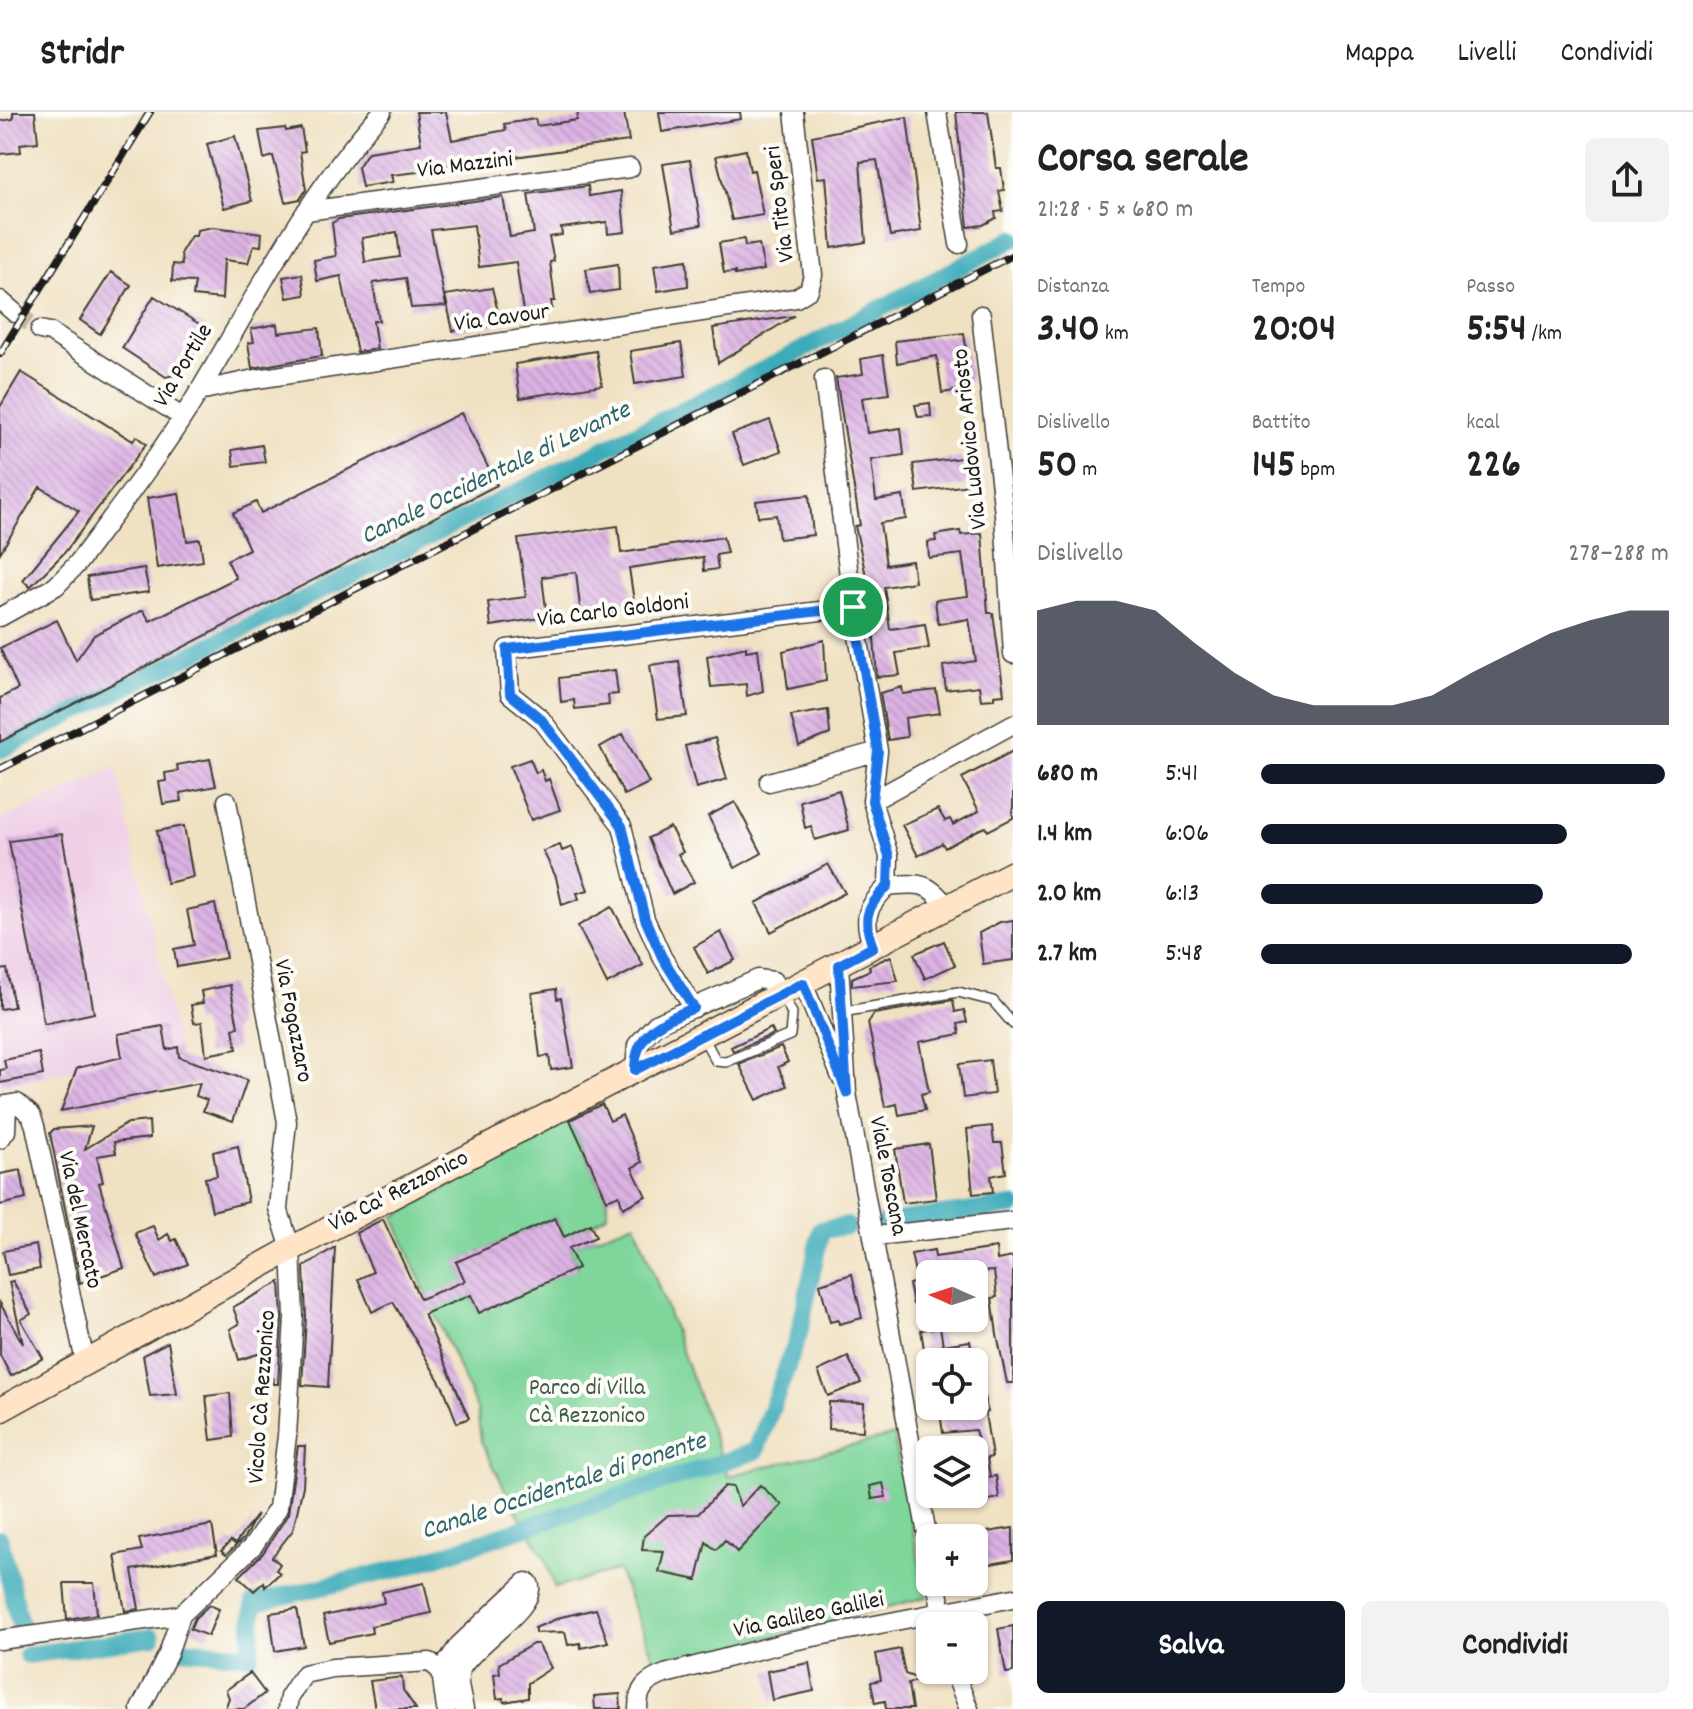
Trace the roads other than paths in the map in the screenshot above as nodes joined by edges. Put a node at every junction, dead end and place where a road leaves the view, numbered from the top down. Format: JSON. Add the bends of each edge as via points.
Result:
{"nodes":[{"id":1,"x":382,"y":112,"type":"edge"},
{"id":2,"x":794,"y":112,"type":"edge"},
{"id":3,"x":937,"y":112,"type":"edge"},
{"id":4,"x":630,"y":168,"type":"dead end"},
{"id":5,"x":306,"y":211,"type":"junction"},
{"id":6,"x":959,"y":244,"type":"dead end"},
{"id":7,"x":809,"y":290,"type":"joint"},
{"id":8,"x":981,"y":315,"type":"dead end"},
{"id":9,"x":44,"y":329,"type":"tunnel mouth"},
{"id":10,"x":824,"y":379,"type":"dead end"},
{"id":11,"x":199,"y":391,"type":"junction"},
{"id":12,"x":182,"y":417,"type":"junction"},
{"id":13,"x":853,"y":607,"type":"junction"},
{"id":14,"x":0,"y":617,"type":"edge"},
{"id":15,"x":1013,"y":654,"type":"edge"},
{"id":16,"x":1013,"y":724,"type":"edge"},
{"id":17,"x":878,"y":751,"type":"junction"},
{"id":18,"x":769,"y":782,"type":"dead end"},
{"id":19,"x":227,"y":801,"type":"dead end"},
{"id":20,"x":872,"y":801,"type":"junction"},
{"id":21,"x":1013,"y":873,"type":"edge"},
{"id":22,"x":888,"y":886,"type":"junction"},
{"id":23,"x":948,"y":908,"type":"junction"},
{"id":24,"x":873,"y":947,"type":"junction"},
{"id":25,"x":839,"y":965,"type":"junction"},
{"id":26,"x":792,"y":989,"type":"junction"},
{"id":27,"x":694,"y":1008,"type":"junction"},
{"id":28,"x":842,"y":1012,"type":"junction"},
{"id":29,"x":1013,"y":1024,"type":"edge"},
{"id":30,"x":702,"y":1035,"type":"junction"},
{"id":31,"x":635,"y":1070,"type":"junction"},
{"id":32,"x":847,"y":1093,"type":"junction"},
{"id":33,"x":4,"y":1105,"type":"edge"},
{"id":34,"x":0,"y":1139,"type":"edge"},
{"id":35,"x":1013,"y":1221,"type":"edge"},
{"id":36,"x":875,"y":1236,"type":"junction"},
{"id":37,"x":291,"y":1249,"type":"junction"},
{"id":38,"x":85,"y":1362,"type":"junction"},
{"id":39,"x":0,"y":1410,"type":"edge"},
{"id":40,"x":924,"y":1524,"type":"edge"},
{"id":41,"x":1013,"y":1598,"type":"edge"},
{"id":42,"x":969,"y":1612,"type":"edge"},
{"id":43,"x":181,"y":1615,"type":"junction"},
{"id":44,"x":916,"y":1624,"type":"edge"},
{"id":45,"x":0,"y":1640,"type":"edge"},
{"id":46,"x":450,"y":1672,"type":"junction"},
{"id":47,"x":954,"y":1684,"type":"edge"},
{"id":48,"x":959,"y":1684,"type":"edge"},
{"id":49,"x":140,"y":1709,"type":"edge"},
{"id":50,"x":287,"y":1709,"type":"edge"},
{"id":51,"x":446,"y":1709,"type":"edge"},
{"id":52,"x":464,"y":1709,"type":"edge"},
{"id":53,"x":638,"y":1709,"type":"edge"},
{"id":54,"x":955,"y":1709,"type":"edge"},
{"id":55,"x":969,"y":1709,"type":"edge"}],
"edges":[{"from":1,"to":5,"type":"street","name":"Via Portile"},
{"from":2,"to":7,"type":"street","name":"Via Tito Speri","via":[[812,245]]},
{"from":3,"to":6,"type":"street"},
{"from":4,"to":5,"type":"street","name":"Via Mazzini"},
{"from":5,"to":11,"type":"street","name":"Via Portile"},
{"from":7,"to":11,"type":"street","name":"Via Cavour","via":[[781,303]]},
{"from":8,"to":15,"type":"street","name":"Via Ludovico Ariosto","via":[[1004,514]]},
{"from":9,"to":12,"type":"street"},
{"from":10,"to":13,"type":"street"},
{"from":11,"to":12,"type":"street","name":"Via Portile"},
{"from":12,"to":14,"type":"street","name":"Via Portile","via":[[67,577]]},
{"from":13,"to":17,"type":"street"},
{"from":13,"to":27,"type":"street","name":"Via Carlo Goldoni","via":[[507,649],[510,694],[541,719],[622,826],[645,919]]},
{"from":16,"to":20,"type":"street"},
{"from":17,"to":18,"type":"street"},
{"from":17,"to":20,"type":"street"},
{"from":19,"to":37,"type":"street","name":"Via Fogazzaro","via":[[287,1122],[278,1208]]},
{"from":20,"to":22,"type":"street","via":[[889,856]]},
{"from":21,"to":23,"type":"main road","name":"Via Ca' Rezzonico"},
{"from":22,"to":23,"type":"street","via":[[931,888]]},
{"from":22,"to":24,"type":"street","via":[[867,910]]},
{"from":23,"to":24,"type":"main road","name":"Via Ca' Rezzonico"},
{"from":24,"to":25,"type":"main road","name":"Via Ca' Rezzonico"},
{"from":25,"to":26,"type":"main road","name":"Via Ca' Rezzonico"},
{"from":25,"to":28,"type":"street","name":"Viale Toscana"},
{"from":26,"to":27,"type":"street","via":[[758,979]]},
{"from":26,"to":30,"type":"main road","name":"Via Ca' Rezzonico"},
{"from":26,"to":30,"type":"lane","via":[[790,1035],[726,1062],[716,1061]]},
{"from":26,"to":32,"type":"street","name":"Viale Toscana"},
{"from":27,"to":31,"type":"street","via":[[656,1024],[637,1045]]},
{"from":28,"to":29,"type":"lane","via":[[958,992],[993,1001]]},
{"from":28,"to":32,"type":"street","name":"Viale Toscana"},
{"from":30,"to":31,"type":"main road","name":"Via Ca' Rezzonico"},
{"from":31,"to":37,"type":"main road","name":"Via Ca' Rezzonico"},
{"from":32,"to":36,"type":"street","name":"Viale Toscana"},
{"from":33,"to":34,"type":"street","name":"Via del Mercato","via":[[6,1131]]},
{"from":33,"to":38,"type":"street","name":"Via del Mercato","via":[[17,1103],[26,1109],[35,1126]]},
{"from":35,"to":36,"type":"street"},
{"from":36,"to":40,"type":"street","name":"Viale Toscana"},
{"from":37,"to":38,"type":"main road","name":"Via Ca' Rezzonico"},
{"from":37,"to":43,"type":"street","name":"Vicolo Cà Rezzonico","via":[[294,1317],[278,1508],[253,1546]]},
{"from":38,"to":39,"type":"main road","name":"Via Ca' Rezzonico"},
{"from":41,"to":42,"type":"street","name":"Via Galileo Galilei"},
{"from":43,"to":45,"type":"street"},
{"from":43,"to":49,"type":"street"},
{"from":44,"to":53,"type":"street","name":"Via Galileo Galilei","via":[[788,1642],[665,1674],[646,1681]]},
{"from":46,"to":46,"type":"street","via":[[523,1607],[530,1596],[529,1583],[459,1645]]},
{"from":46,"to":50,"type":"street","via":[[430,1662],[304,1674]]},
{"from":46,"to":51,"type":"street"},
{"from":46,"to":52,"type":"street"},
{"from":47,"to":54,"type":"street"},
{"from":48,"to":55,"type":"street"}]}
